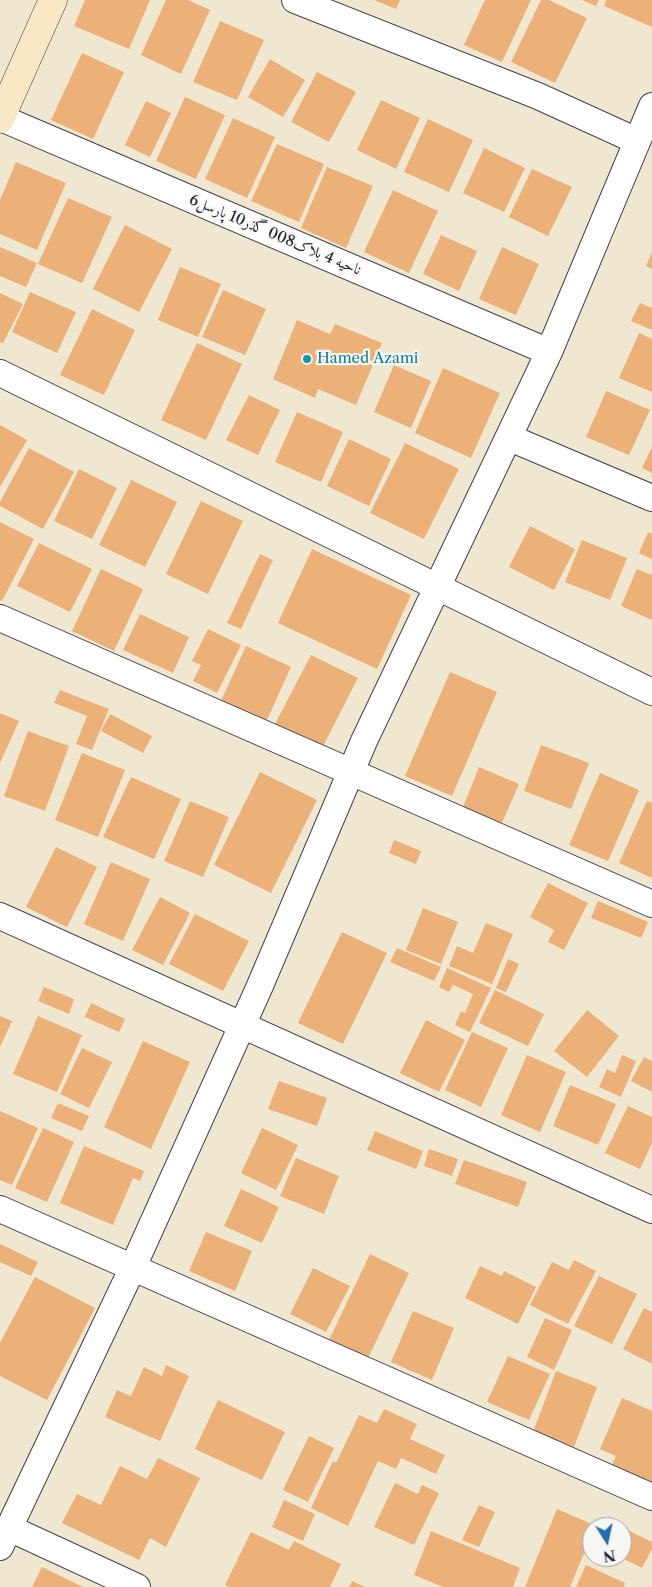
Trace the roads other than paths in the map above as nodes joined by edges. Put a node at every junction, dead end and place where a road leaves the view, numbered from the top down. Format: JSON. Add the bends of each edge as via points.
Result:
{"nodes":[{"id":1,"x":53,"y":0,"type":"edge"},
{"id":2,"x":295,"y":0,"type":"edge"},
{"id":3,"x":652,"y":106,"type":"edge"},
{"id":4,"x":0,"y":119,"type":"edge"},
{"id":5,"x":638,"y":141,"type":"junction"},
{"id":6,"x":549,"y":352,"type":"junction"},
{"id":7,"x":0,"y":373,"type":"edge"},
{"id":8,"x":510,"y":438,"type":"junction"},
{"id":9,"x":652,"y":498,"type":"edge"},
{"id":10,"x":439,"y":588,"type":"junction"},
{"id":11,"x":0,"y":618,"type":"edge"},
{"id":12,"x":652,"y":692,"type":"edge"},
{"id":13,"x":351,"y":773,"type":"junction"},
{"id":14,"x":652,"y":904,"type":"edge"},
{"id":15,"x":0,"y":916,"type":"edge"},
{"id":16,"x":242,"y":1026,"type":"junction"},
{"id":17,"x":0,"y":1209,"type":"edge"},
{"id":18,"x":652,"y":1210,"type":"edge"},
{"id":19,"x":133,"y":1267,"type":"junction"},
{"id":20,"x":652,"y":1498,"type":"edge"},
{"id":21,"x":5,"y":1538,"type":"edge"},
{"id":22,"x":137,"y":1587,"type":"edge"}],
"edges":[{"from":1,"to":4,"type":"street"},
{"from":2,"to":5,"type":"street","via":[[538,96]]},
{"from":3,"to":5,"type":"street"},
{"from":4,"to":6,"type":"street","name":"ناحیه 4 بلاک008 گذر10 پارسل6"},
{"from":5,"to":6,"type":"street"},
{"from":6,"to":8,"type":"street"},
{"from":7,"to":10,"type":"street"},
{"from":8,"to":9,"type":"street"},
{"from":8,"to":10,"type":"street"},
{"from":10,"to":12,"type":"street"},
{"from":10,"to":13,"type":"street"},
{"from":11,"to":13,"type":"street"},
{"from":13,"to":14,"type":"street"},
{"from":13,"to":16,"type":"street"},
{"from":15,"to":16,"type":"street"},
{"from":16,"to":18,"type":"street"},
{"from":16,"to":19,"type":"street"},
{"from":17,"to":19,"type":"street"},
{"from":19,"to":20,"type":"street"},
{"from":19,"to":21,"type":"street"},
{"from":21,"to":22,"type":"street"}]}
